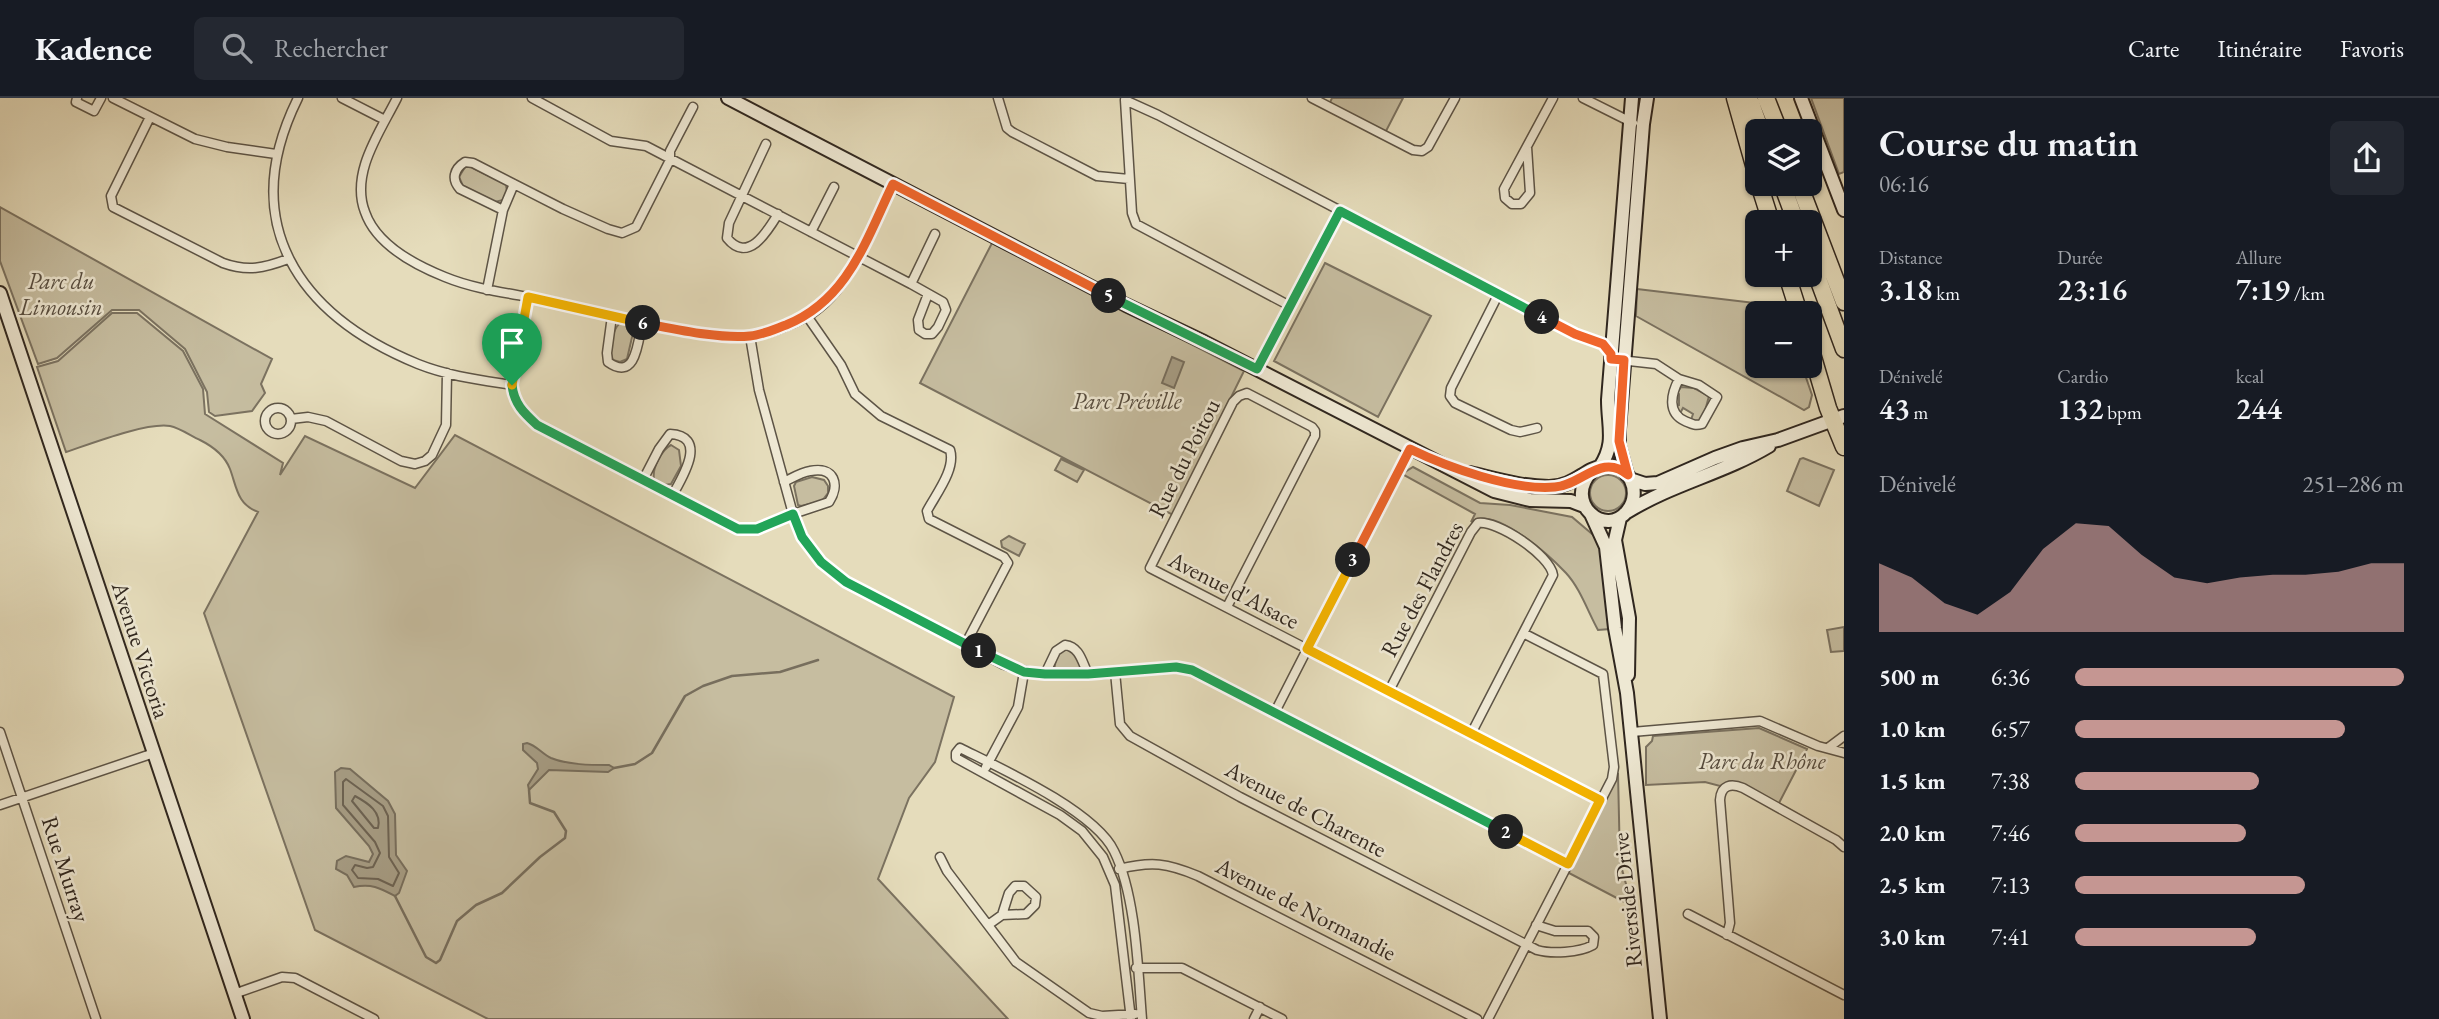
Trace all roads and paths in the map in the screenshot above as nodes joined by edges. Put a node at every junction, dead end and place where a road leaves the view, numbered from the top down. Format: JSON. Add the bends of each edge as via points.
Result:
{"nodes":[{"id":1,"x":77,"y":98,"type":"edge"},
{"id":2,"x":101,"y":98,"type":"edge"},
{"id":3,"x":113,"y":98,"type":"edge"},
{"id":4,"x":298,"y":98,"type":"edge"},
{"id":5,"x":342,"y":98,"type":"edge"},
{"id":6,"x":397,"y":98,"type":"edge"},
{"id":7,"x":532,"y":98,"type":"edge"},
{"id":8,"x":728,"y":98,"type":"edge"},
{"id":9,"x":998,"y":98,"type":"edge"},
{"id":10,"x":1312,"y":98,"type":"edge"},
{"id":11,"x":1455,"y":98,"type":"edge"},
{"id":12,"x":1553,"y":98,"type":"edge"},
{"id":13,"x":1583,"y":98,"type":"edge"},
{"id":14,"x":1632,"y":98,"type":"edge"},
{"id":15,"x":1647,"y":98,"type":"edge"},
{"id":16,"x":1735,"y":98,"type":"edge"},
{"id":17,"x":1748,"y":98,"type":"edge"},
{"id":18,"x":1768,"y":98,"type":"edge"},
{"id":19,"x":1801,"y":98,"type":"edge"},
{"id":20,"x":693,"y":107,"type":"dead end"},
{"id":21,"x":150,"y":117,"type":"junction"},
{"id":22,"x":1757,"y":119,"type":"edge"},
{"id":23,"x":1774,"y":119,"type":"edge"},
{"id":24,"x":385,"y":120,"type":"junction"},
{"id":25,"x":1636,"y":123,"type":"junction"},
{"id":26,"x":1745,"y":133,"type":"edge"},
{"id":27,"x":766,"y":144,"type":"dead end"},
{"id":28,"x":1527,"y":147,"type":"junction"},
{"id":29,"x":276,"y":154,"type":"junction"},
{"id":30,"x":670,"y":160,"type":"junction"},
{"id":31,"x":1129,"y":179,"type":"junction"},
{"id":32,"x":514,"y":184,"type":"junction"},
{"id":33,"x":893,"y":184,"type":"junction"},
{"id":34,"x":834,"y":187,"type":"dead end"},
{"id":35,"x":741,"y":196,"type":"junction"},
{"id":36,"x":1804,"y":196,"type":"edge"},
{"id":37,"x":503,"y":210,"type":"junction"},
{"id":38,"x":1844,"y":210,"type":"edge"},
{"id":39,"x":1340,"y":211,"type":"junction"},
{"id":40,"x":778,"y":214,"type":"junction"},
{"id":41,"x":811,"y":232,"type":"junction"},
{"id":42,"x":935,"y":234,"type":"dead end"},
{"id":43,"x":859,"y":256,"type":"junction"},
{"id":44,"x":288,"y":259,"type":"junction"},
{"id":45,"x":911,"y":284,"type":"junction"},
{"id":46,"x":1821,"y":287,"type":"edge"},
{"id":47,"x":487,"y":290,"type":"junction"},
{"id":48,"x":0,"y":293,"type":"edge"},
{"id":49,"x":929,"y":294,"type":"junction"},
{"id":50,"x":1499,"y":295,"type":"junction"},
{"id":51,"x":528,"y":297,"type":"junction"},
{"id":52,"x":1844,"y":302,"type":"edge"},
{"id":53,"x":1290,"y":306,"type":"junction"},
{"id":54,"x":612,"y":316,"type":"junction"},
{"id":55,"x":807,"y":316,"type":"junction"},
{"id":56,"x":642,"y":323,"type":"junction"},
{"id":57,"x":750,"y":336,"type":"junction"},
{"id":58,"x":1844,"y":349,"type":"edge"},
{"id":59,"x":1615,"y":358,"type":"junction"},
{"id":60,"x":1257,"y":369,"type":"junction"},
{"id":61,"x":447,"y":373,"type":"junction"},
{"id":62,"x":1822,"y":377,"type":"edge"},
{"id":63,"x":1679,"y":379,"type":"junction"},
{"id":64,"x":512,"y":385,"type":"junction"},
{"id":65,"x":1838,"y":418,"type":"edge"},
{"id":66,"x":291,"y":419,"type":"dead end"},
{"id":67,"x":1537,"y":428,"type":"dead end"},
{"id":68,"x":1778,"y":440,"type":"junction"},
{"id":69,"x":1844,"y":447,"type":"edge"},
{"id":70,"x":1410,"y":449,"type":"junction"},
{"id":71,"x":1596,"y":469,"type":"junction"},
{"id":72,"x":1456,"y":470,"type":"junction"},
{"id":73,"x":1629,"y":477,"type":"junction"},
{"id":74,"x":643,"y":480,"type":"junction"},
{"id":75,"x":784,"y":482,"type":"junction"},
{"id":76,"x":672,"y":496,"type":"junction"},
{"id":77,"x":1588,"y":510,"type":"junction"},
{"id":78,"x":793,"y":514,"type":"junction"},
{"id":79,"x":1623,"y":515,"type":"junction"},
{"id":80,"x":1150,"y":568,"type":"joint"},
{"id":81,"x":1227,"y":607,"type":"junction"},
{"id":82,"x":1523,"y":633,"type":"junction"},
{"id":83,"x":965,"y":643,"type":"junction"},
{"id":84,"x":1307,"y":649,"type":"junction"},
{"id":85,"x":1024,"y":672,"type":"junction"},
{"id":86,"x":1115,"y":672,"type":"junction"},
{"id":87,"x":1045,"y":674,"type":"junction"},
{"id":88,"x":1088,"y":674,"type":"junction"},
{"id":89,"x":1389,"y":691,"type":"junction"},
{"id":90,"x":1627,"y":693,"type":"junction"},
{"id":91,"x":1275,"y":712,"type":"junction"},
{"id":92,"x":0,"y":732,"type":"edge"},
{"id":93,"x":1632,"y":732,"type":"junction"},
{"id":94,"x":1471,"y":734,"type":"junction"},
{"id":95,"x":1844,"y":736,"type":"edge"},
{"id":96,"x":1828,"y":748,"type":"junction"},
{"id":97,"x":153,"y":753,"type":"junction"},
{"id":98,"x":1844,"y":753,"type":"edge"},
{"id":99,"x":989,"y":762,"type":"junction"},
{"id":100,"x":983,"y":772,"type":"junction"},
{"id":101,"x":22,"y":797,"type":"junction"},
{"id":102,"x":1600,"y":800,"type":"junction"},
{"id":103,"x":0,"y":805,"type":"edge"},
{"id":104,"x":1844,"y":847,"type":"edge"},
{"id":105,"x":940,"y":858,"type":"dead end"},
{"id":106,"x":1568,"y":864,"type":"junction"},
{"id":107,"x":1121,"y":868,"type":"junction"},
{"id":108,"x":1110,"y":872,"type":"junction"},
{"id":109,"x":1688,"y":914,"type":"dead end"},
{"id":110,"x":1002,"y":915,"type":"junction"},
{"id":111,"x":988,"y":925,"type":"junction"},
{"id":112,"x":1536,"y":925,"type":"junction"},
{"id":113,"x":1727,"y":934,"type":"junction"},
{"id":114,"x":1526,"y":944,"type":"junction"},
{"id":115,"x":1139,"y":968,"type":"junction"},
{"id":116,"x":1126,"y":969,"type":"junction"},
{"id":117,"x":234,"y":994,"type":"junction"},
{"id":118,"x":1844,"y":995,"type":"edge"},
{"id":119,"x":1260,"y":1007,"type":"junction"},
{"id":120,"x":364,"y":1016,"type":"edge"},
{"id":121,"x":1141,"y":1016,"type":"edge"},
{"id":122,"x":1131,"y":1017,"type":"edge"},
{"id":123,"x":96,"y":1019,"type":"edge"},
{"id":124,"x":243,"y":1019,"type":"edge"},
{"id":125,"x":374,"y":1019,"type":"edge"},
{"id":126,"x":1254,"y":1019,"type":"edge"},
{"id":127,"x":1282,"y":1019,"type":"edge"},
{"id":128,"x":1477,"y":1019,"type":"edge"},
{"id":129,"x":1488,"y":1019,"type":"edge"},
{"id":130,"x":1660,"y":1019,"type":"edge"}],
"edges":[{"from":1,"to":2,"type":"street","via":[[76,102],[94,111]]},
{"from":3,"to":21,"type":"street"},
{"from":4,"to":29,"type":"street"},
{"from":5,"to":24,"type":"street"},
{"from":6,"to":24,"type":"street"},
{"from":7,"to":30,"type":"street","via":[[611,141],[646,146]]},
{"from":8,"to":33,"type":"street"},
{"from":9,"to":31,"type":"street","via":[[1012,132],[1097,176]]},
{"from":10,"to":11,"type":"street","via":[[1422,151]]},
{"from":12,"to":28,"type":"street"},
{"from":13,"to":25,"type":"street"},
{"from":14,"to":25,"type":"street"},
{"from":15,"to":25,"type":"street"},
{"from":16,"to":26,"type":"highway"},
{"from":17,"to":22,"type":"highway"},
{"from":18,"to":23,"type":"highway"},
{"from":19,"to":38,"type":"street"},
{"from":20,"to":30,"type":"street","via":[[670,151]]},
{"from":21,"to":29,"type":"street","via":[[195,139]]},
{"from":21,"to":44,"type":"street","via":[[111,196],[113,207],[238,268],[264,268]]},
{"from":24,"to":47,"type":"street","via":[[361,179],[364,211],[374,231],[391,248],[445,277]]},
{"from":25,"to":59,"type":"street","via":[[1615,305]]},
{"from":25,"to":59,"type":"street","via":[[1628,312]]},
{"from":27,"to":35,"type":"street"},
{"from":28,"to":28,"type":"street","via":[[1504,189],[1505,198],[1513,204],[1521,204],[1530,192]]},
{"from":29,"to":44,"type":"street","via":[[273,196]]},
{"from":30,"to":32,"type":"street","via":[[636,227],[622,233]]},
{"from":30,"to":35,"type":"street"},
{"from":31,"to":39,"type":"street","via":[[1125,100]]},
{"from":31,"to":53,"type":"street","via":[[1136,225]]},
{"from":32,"to":37,"type":"street"},
{"from":32,"to":37,"type":"street","via":[[473,163],[458,166],[454,176],[460,189]]},
{"from":33,"to":43,"type":"street"},
{"from":33,"to":60,"type":"street"},
{"from":34,"to":41,"type":"street"},
{"from":35,"to":40,"type":"street"},
{"from":35,"to":40,"type":"street","via":[[729,223],[727,237],[733,246],[752,246]]},
{"from":36,"to":52,"type":"highway"},
{"from":37,"to":47,"type":"street"},
{"from":39,"to":50,"type":"street"},
{"from":39,"to":53,"type":"street"},
{"from":40,"to":41,"type":"street"},
{"from":41,"to":43,"type":"street"},
{"from":42,"to":45,"type":"street"},
{"from":43,"to":45,"type":"street"},
{"from":43,"to":55,"type":"street","via":[[827,300]]},
{"from":44,"to":61,"type":"street","via":[[308,290],[341,320],[368,339]]},
{"from":45,"to":49,"type":"street"},
{"from":46,"to":58,"type":"highway"},
{"from":47,"to":51,"type":"street"},
{"from":48,"to":97,"type":"street","name":"Avenue Victoria"},
{"from":49,"to":49,"type":"street","via":[[943,302],[946,310],[939,327],[925,334],[919,330],[918,320]]},
{"from":50,"to":59,"type":"street","via":[[1604,344]]},
{"from":50,"to":67,"type":"street","via":[[1450,396],[1455,403],[1511,430]]},
{"from":51,"to":54,"type":"street"},
{"from":51,"to":64,"type":"street"},
{"from":53,"to":60,"type":"street"},
{"from":54,"to":56,"type":"street"},
{"from":54,"to":56,"type":"street","via":[[607,354],[616,368],[633,362]]},
{"from":55,"to":57,"type":"street"},
{"from":55,"to":83,"type":"street","via":[[855,394],[881,416],[950,450],[949,469],[927,511],[929,519],[1008,562]]},
{"from":56,"to":57,"type":"street","via":[[703,334]]},
{"from":57,"to":75,"type":"street"},
{"from":59,"to":63,"type":"street","via":[[1656,364]]},
{"from":59,"to":71,"type":"street","via":[[1608,409],[1610,446]]},
{"from":59,"to":73,"type":"street","via":[[1619,441]]},
{"from":60,"to":70,"type":"street"},
{"from":61,"to":64,"type":"street"},
{"from":61,"to":66,"type":"street","via":[[446,425],[432,455],[415,464],[326,421]]},
{"from":62,"to":65,"type":"highway"},
{"from":63,"to":63,"type":"street","via":[[1673,395],[1675,415],[1702,424],[1717,397]]},
{"from":64,"to":74,"type":"street","via":[[521,411],[537,425]]},
{"from":65,"to":68,"type":"street"},
{"from":65,"to":69,"type":"highway"},
{"from":68,"to":73,"type":"street","via":[[1724,455],[1658,483],[1645,484]]},
{"from":68,"to":79,"type":"street","via":[[1748,459],[1656,496]]},
{"from":70,"to":72,"type":"street"},
{"from":70,"to":84,"type":"street"},
{"from":71,"to":72,"type":"street","via":[[1568,484],[1550,487]]},
{"from":71,"to":73,"type":"street","via":[[1614,467]]},
{"from":71,"to":77,"type":"street","via":[[1582,488]]},
{"from":72,"to":77,"type":"street","via":[[1494,491],[1537,501],[1570,501]]},
{"from":73,"to":79,"type":"street","via":[[1634,496]]},
{"from":74,"to":76,"type":"street"},
{"from":74,"to":76,"type":"street","via":[[670,434],[678,434],[691,452]]},
{"from":75,"to":78,"type":"street"},
{"from":75,"to":78,"type":"street","via":[[821,471],[836,484],[829,502]]},
{"from":76,"to":78,"type":"street","via":[[738,529],[757,529]]},
{"from":77,"to":79,"type":"street","via":[[1606,521]]},
{"from":77,"to":90,"type":"street","name":"Riverside Drive","via":[[1607,551]]},
{"from":78,"to":83,"type":"street","via":[[802,537],[821,562],[846,582]]},
{"from":79,"to":90,"type":"street","name":"Riverside Drive","via":[[1615,540],[1629,618]]},
{"from":80,"to":81,"type":"street","name":"Avenue d'Alsace"},
{"from":80,"to":81,"type":"street","name":"Rue du Poitou","via":[[1233,402],[1243,394],[1252,395],[1312,427],[1315,436]]},
{"from":81,"to":84,"type":"street","name":"Avenue d'Alsace"},
{"from":82,"to":89,"type":"street","name":"Rue des Flandres","via":[[1552,571],[1529,545],[1489,523],[1478,523]]},
{"from":82,"to":94,"type":"street","name":"Rue des Flandres"},
{"from":82,"to":102,"type":"street","via":[[1603,674],[1614,766]]},
{"from":83,"to":85,"type":"street"},
{"from":84,"to":89,"type":"street","name":"Avenue d'Alsace"},
{"from":84,"to":91,"type":"street"},
{"from":85,"to":87,"type":"street"},
{"from":85,"to":99,"type":"street","via":[[1018,707]]},
{"from":86,"to":88,"type":"street"},
{"from":86,"to":91,"type":"street","via":[[1185,668]]},
{"from":86,"to":114,"type":"street","name":"Avenue de Charente","via":[[1125,733]]},
{"from":87,"to":88,"type":"street"},
{"from":87,"to":88,"type":"street","via":[[1056,651],[1065,645],[1078,651]]},
{"from":89,"to":94,"type":"street","name":"Avenue d'Alsace"},
{"from":90,"to":93,"type":"street","name":"Riverside Drive"},
{"from":91,"to":106,"type":"street"},
{"from":92,"to":101,"type":"street","name":"Rue Murray"},
{"from":93,"to":96,"type":"street","via":[[1760,721]]},
{"from":93,"to":130,"type":"street","name":"Riverside Drive"},
{"from":94,"to":102,"type":"street","name":"Avenue d'Alsace"},
{"from":95,"to":96,"type":"street"},
{"from":96,"to":98,"type":"street"},
{"from":97,"to":101,"type":"street"},
{"from":97,"to":117,"type":"street","name":"Avenue Victoria"},
{"from":99,"to":100,"type":"street"},
{"from":99,"to":100,"type":"street","via":[[960,748],[956,753],[956,758]]},
{"from":99,"to":107,"type":"street","via":[[1072,808],[1096,827],[1114,849]]},
{"from":100,"to":108,"type":"street","via":[[1083,831]]},
{"from":101,"to":103,"type":"street"},
{"from":101,"to":123,"type":"street","name":"Rue Murray"},
{"from":102,"to":106,"type":"street"},
{"from":104,"to":113,"type":"street","via":[[1741,787],[1725,788],[1720,800],[1730,923]]},
{"from":105,"to":111,"type":"street"},
{"from":106,"to":112,"type":"street"},
{"from":107,"to":108,"type":"street","name":"Avenue de Normandie"},
{"from":107,"to":115,"type":"street"},
{"from":107,"to":128,"type":"street","name":"Avenue de Normandie","via":[[1150,862],[1198,876]]},
{"from":108,"to":116,"type":"street"},
{"from":109,"to":113,"type":"street"},
{"from":110,"to":110,"type":"street","via":[[1026,914],[1036,897],[1024,886],[1015,886]]},
{"from":110,"to":111,"type":"street"},
{"from":111,"to":122,"type":"street","via":[[1016,962],[1082,1009],[1101,1016]]},
{"from":112,"to":114,"type":"street"},
{"from":112,"to":114,"type":"street","via":[[1555,931],[1588,931],[1594,941],[1589,948],[1550,952]]},
{"from":113,"to":118,"type":"street"},
{"from":114,"to":129,"type":"street"},
{"from":115,"to":116,"type":"street"},
{"from":115,"to":119,"type":"street","via":[[1182,968]]},
{"from":115,"to":121,"type":"street"},
{"from":116,"to":122,"type":"street"},
{"from":117,"to":120,"type":"street","via":[[282,977],[295,978]]},
{"from":117,"to":124,"type":"street","name":"Avenue Victoria"},
{"from":119,"to":126,"type":"street"},
{"from":119,"to":127,"type":"street"},
{"from":120,"to":125,"type":"street"},
{"from":121,"to":122,"type":"street"}]}
